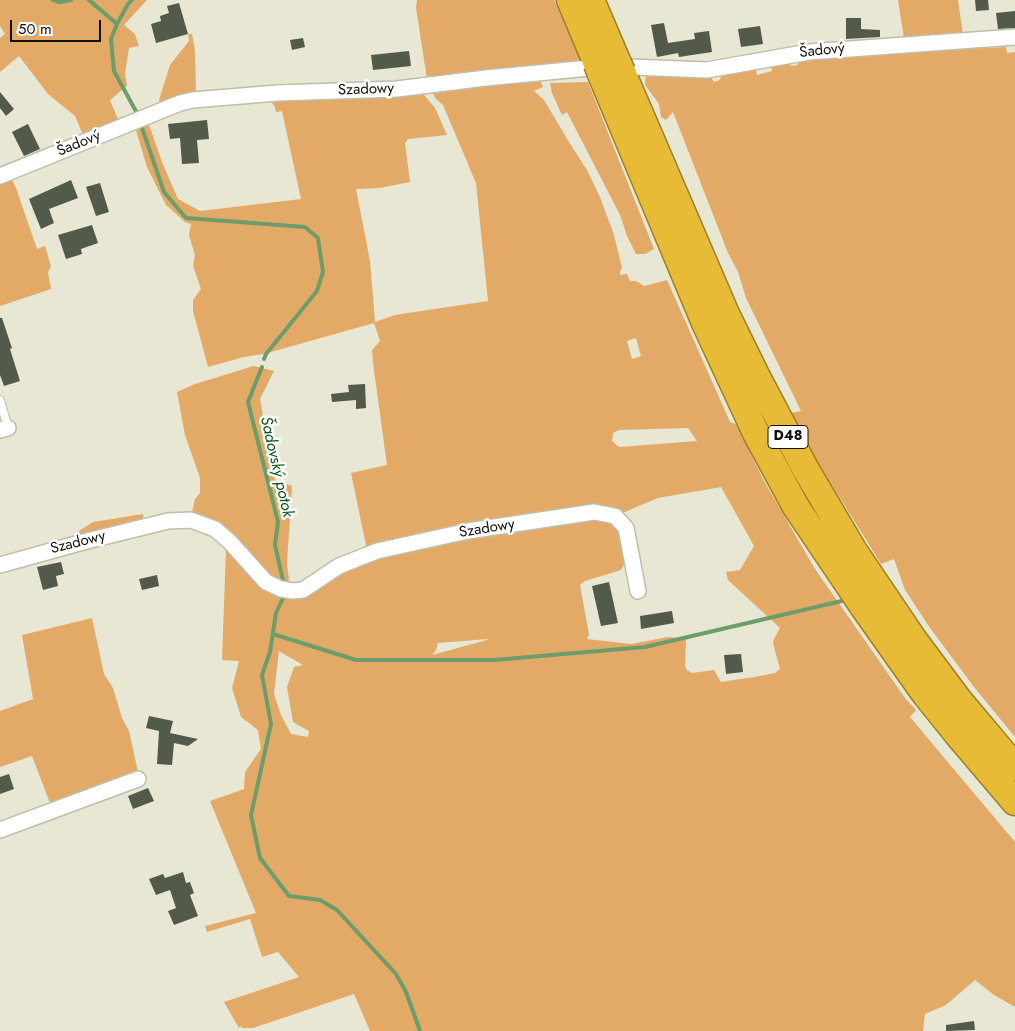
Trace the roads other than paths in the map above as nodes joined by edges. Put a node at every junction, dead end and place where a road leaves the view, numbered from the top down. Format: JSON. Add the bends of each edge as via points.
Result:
{"nodes":[{"id":1,"x":570,"y":0,"type":"edge"},
{"id":2,"x":591,"y":0,"type":"edge"},
{"id":3,"x":1015,"y":37,"type":"edge"},
{"id":4,"x":609,"y":68,"type":"junction"},
{"id":5,"x":139,"y":120,"type":"joint"},
{"id":6,"x":5,"y":173,"type":"edge"},
{"id":7,"x":0,"y":400,"type":"edge"},
{"id":8,"x":4,"y":429,"type":"edge"},
{"id":9,"x":0,"y":564,"type":"edge"},
{"id":10,"x":638,"y":591,"type":"dead end"},
{"id":11,"x":1015,"y":767,"type":"edge"},
{"id":12,"x":138,"y":779,"type":"dead end"},
{"id":13,"x":1015,"y":802,"type":"edge"},
{"id":14,"x":0,"y":830,"type":"edge"}],
"edges":[{"from":1,"to":4,"type":"highway","number":"D48"},
{"from":2,"to":4,"type":"highway","number":"D48"},
{"from":3,"to":4,"type":"street","name":"Šadový","via":[[809,52],[707,70]]},
{"from":4,"to":5,"type":"street","name":"Szadowy","via":[[397,89],[194,100]]},
{"from":4,"to":11,"type":"highway","number":"D48","via":[[726,314],[805,468],[854,551],[914,640]]},
{"from":4,"to":13,"type":"highway","number":"D48","via":[[705,323],[756,433],[796,507],[926,694]]},
{"from":5,"to":6,"type":"street","name":"Šadový"},
{"from":7,"to":8,"type":"lane"},
{"from":9,"to":10,"type":"street","name":"Szadowy","via":[[168,521],[191,520],[215,529],[266,582],[285,590],[303,590],[339,566],[376,551],[468,531],[594,512],[615,516],[626,528]]},
{"from":12,"to":14,"type":"street"}]}
